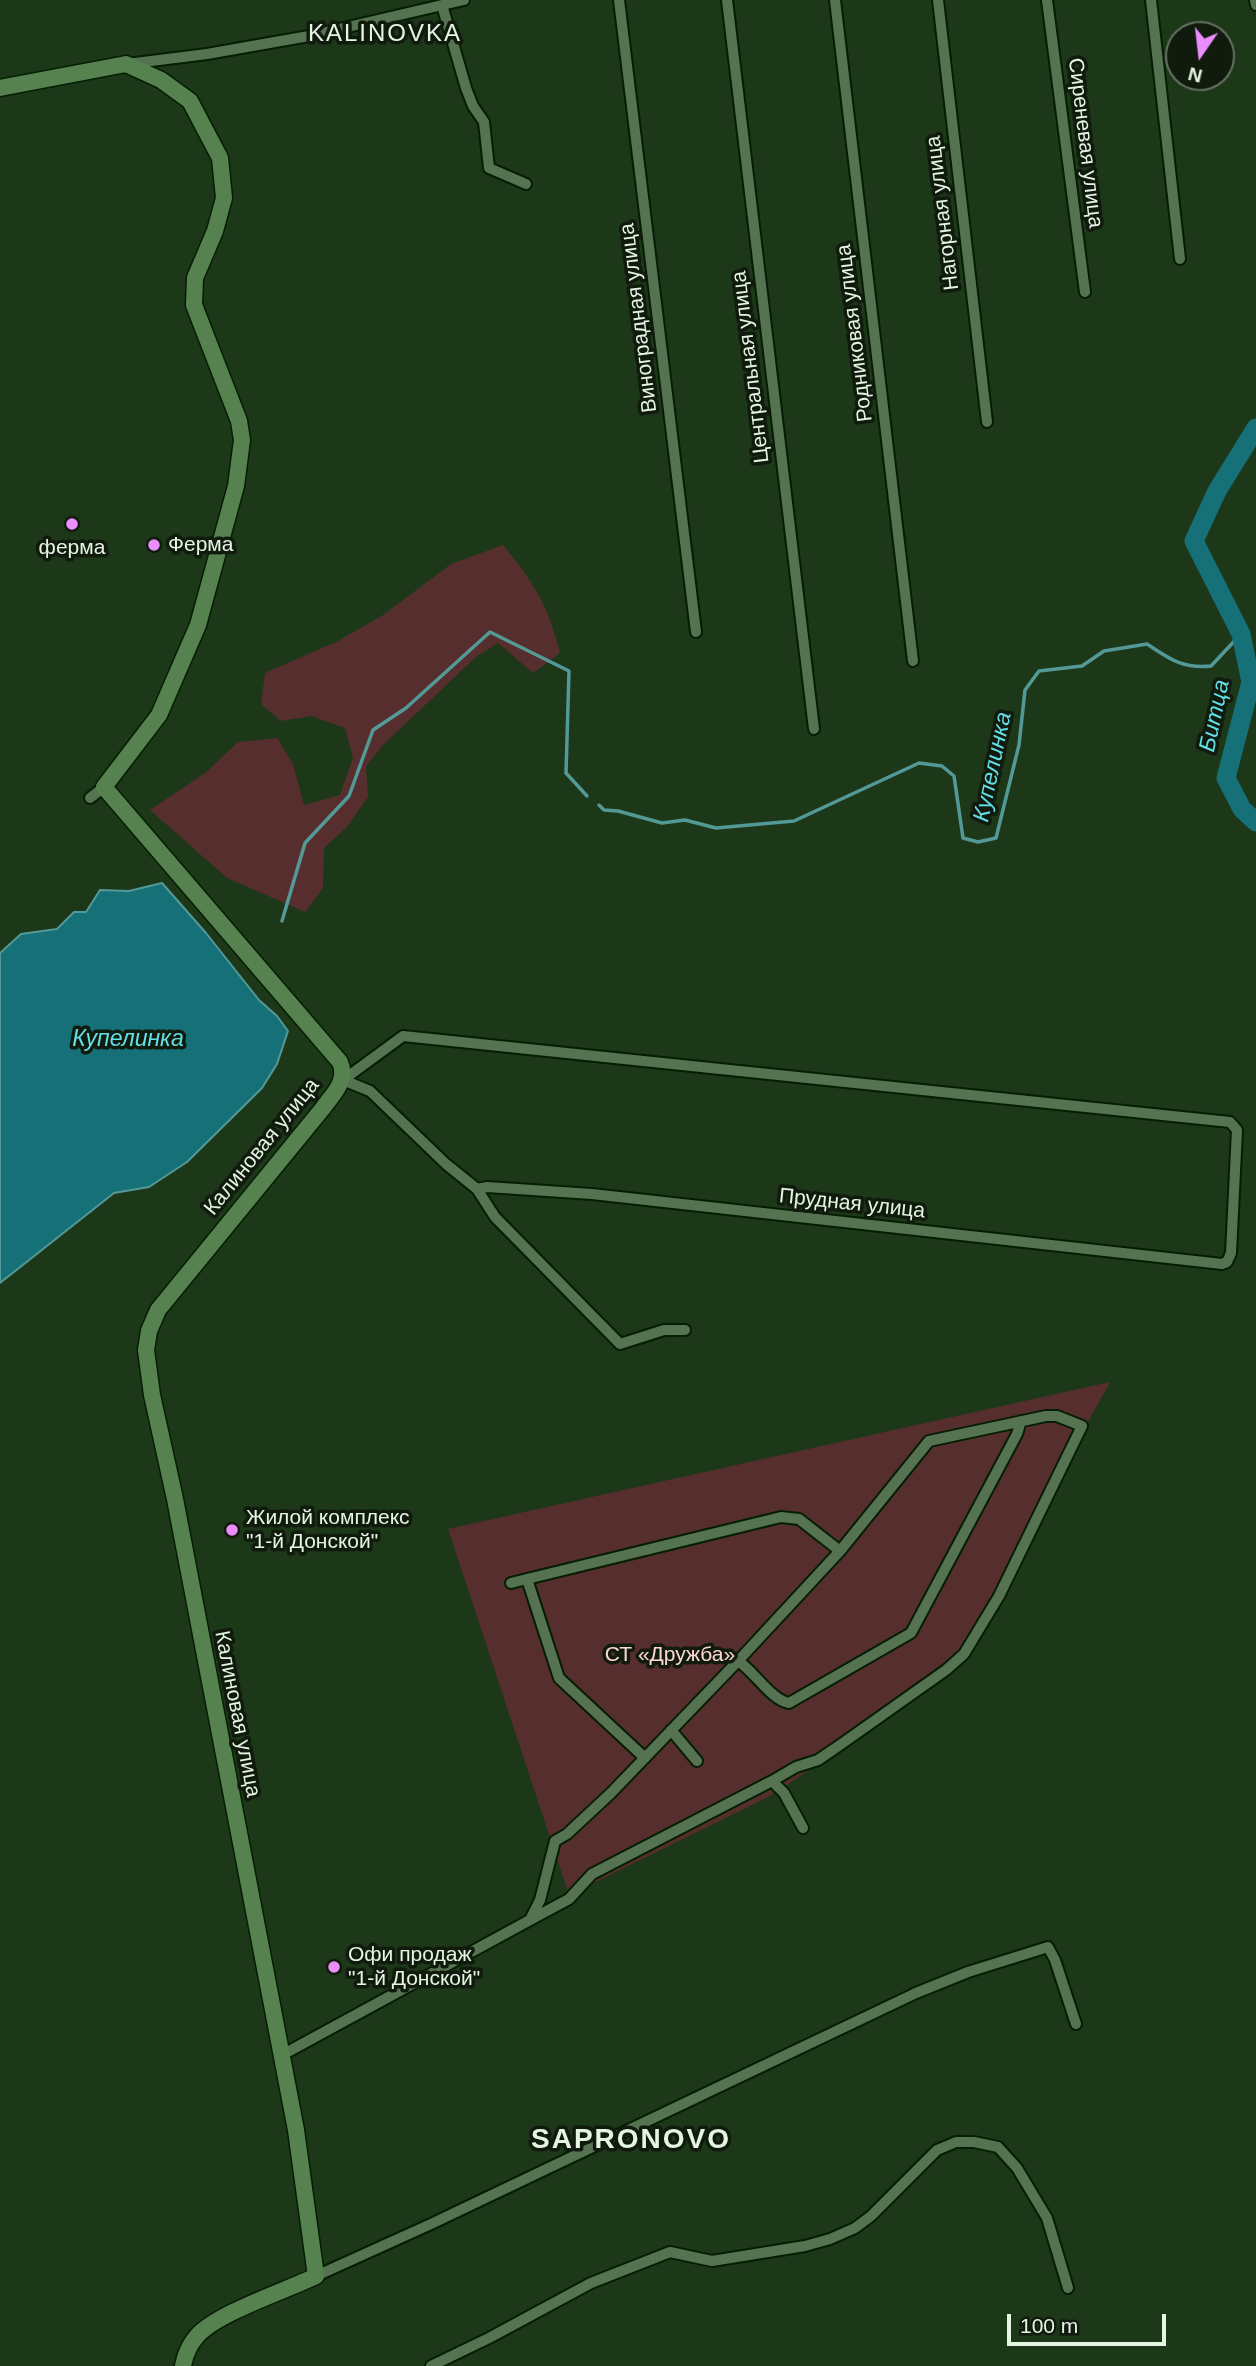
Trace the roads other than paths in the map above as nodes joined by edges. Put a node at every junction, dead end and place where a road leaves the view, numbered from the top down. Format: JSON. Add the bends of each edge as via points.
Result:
{"nodes":[{"id":1,"x":464,"y":0,"type":"edge"},
{"id":2,"x":619,"y":0,"type":"edge"},
{"id":3,"x":727,"y":0,"type":"edge"},
{"id":4,"x":835,"y":0,"type":"edge"},
{"id":5,"x":938,"y":0,"type":"edge"},
{"id":6,"x":1047,"y":0,"type":"edge"},
{"id":7,"x":1151,"y":0,"type":"edge"},
{"id":8,"x":1255,"y":0,"type":"edge"},
{"id":9,"x":442,"y":5,"type":"junction"},
{"id":10,"x":1256,"y":5,"type":"edge"},
{"id":11,"x":125,"y":64,"type":"junction"},
{"id":12,"x":0,"y":88,"type":"edge"},
{"id":13,"x":526,"y":184,"type":"dead end"},
{"id":14,"x":1180,"y":259,"type":"dead end"},
{"id":15,"x":1085,"y":292,"type":"dead end"},
{"id":16,"x":987,"y":422,"type":"dead end"},
{"id":17,"x":696,"y":632,"type":"dead end"},
{"id":18,"x":914,"y":660,"type":"dead end"},
{"id":19,"x":814,"y":729,"type":"dead end"},
{"id":20,"x":104,"y":787,"type":"junction"},
{"id":21,"x":90,"y":798,"type":"dead end"},
{"id":22,"x":343,"y":1080,"type":"junction"},
{"id":23,"x":477,"y":1189,"type":"junction"},
{"id":24,"x":685,"y":1330,"type":"dead end"},
{"id":25,"x":1021,"y":1420,"type":"junction"},
{"id":26,"x":840,"y":1551,"type":"junction"},
{"id":27,"x":527,"y":1579,"type":"junction"},
{"id":28,"x":511,"y":1583,"type":"dead end"},
{"id":29,"x":738,"y":1661,"type":"junction"},
{"id":30,"x":671,"y":1730,"type":"junction"},
{"id":31,"x":645,"y":1758,"type":"junction"},
{"id":32,"x":697,"y":1761,"type":"dead end"},
{"id":33,"x":772,"y":1781,"type":"junction"},
{"id":34,"x":803,"y":1828,"type":"dead end"},
{"id":35,"x":530,"y":1920,"type":"junction"},
{"id":36,"x":1076,"y":2024,"type":"dead end"},
{"id":37,"x":282,"y":2055,"type":"junction"},
{"id":38,"x":316,"y":2276,"type":"junction"},
{"id":39,"x":1068,"y":2288,"type":"dead end"},
{"id":40,"x":183,"y":2366,"type":"edge"},
{"id":41,"x":431,"y":2366,"type":"edge"}],
"edges":[{"from":1,"to":9,"type":"street"},
{"from":2,"to":17,"type":"street","name":"Виноградная улица"},
{"from":3,"to":19,"type":"street","name":"Центральная улица"},
{"from":4,"to":18,"type":"street","name":"Родниковая улица"},
{"from":5,"to":16,"type":"street","name":"Нагорная улица"},
{"from":6,"to":15,"type":"street","name":"Сиреневая улица"},
{"from":7,"to":14,"type":"street"},
{"from":8,"to":10,"type":"street"},
{"from":9,"to":11,"type":"street","via":[[309,36]]},
{"from":9,"to":13,"type":"street","via":[[466,88],[484,122],[489,168]]},
{"from":11,"to":12,"type":"street"},
{"from":11,"to":20,"type":"street","via":[[161,80],[190,101],[220,158],[221,213],[193,294],[242,440],[236,486],[198,625],[159,715]]},
{"from":20,"to":21,"type":"street"},
{"from":20,"to":22,"type":"street","name":"Калиновая улица","via":[[340,1062]]},
{"from":22,"to":23,"type":"street","via":[[370,1091]]},
{"from":22,"to":23,"type":"street","name":"Прудная улица","via":[[403,1036],[1230,1122],[1237,1130],[1231,1253],[1222,1264],[592,1194]]},
{"from":22,"to":37,"type":"street","name":"Калиновая улица","via":[[158,1310],[146,1350]]},
{"from":23,"to":24,"type":"street","via":[[495,1217],[620,1344],[664,1330]]},
{"from":25,"to":26,"type":"street","via":[[929,1441]]},
{"from":25,"to":29,"type":"street","via":[[911,1633],[789,1703],[770,1693]]},
{"from":25,"to":33,"type":"street","via":[[1057,1416],[1082,1426],[974,1641],[946,1670],[869,1726],[818,1760]]},
{"from":26,"to":27,"type":"street","via":[[799,1519],[782,1517]]},
{"from":26,"to":29,"type":"street"},
{"from":27,"to":28,"type":"street"},
{"from":27,"to":31,"type":"street","via":[[559,1678]]},
{"from":29,"to":30,"type":"street"},
{"from":30,"to":31,"type":"street"},
{"from":30,"to":32,"type":"street"},
{"from":31,"to":35,"type":"street","via":[[555,1841]]},
{"from":33,"to":34,"type":"street"},
{"from":33,"to":35,"type":"street","via":[[592,1874],[569,1899]]},
{"from":35,"to":37,"type":"street"},
{"from":36,"to":38,"type":"street","via":[[1048,1947],[968,1972]]},
{"from":37,"to":38,"type":"street","name":"Калиновая улица"},
{"from":38,"to":40,"type":"street","via":[[203,2330],[188,2349]]},
{"from":39,"to":41,"type":"street","via":[[1047,2218],[1017,2168],[998,2147],[956,2142],[937,2150],[871,2216],[830,2239],[712,2261],[670,2252],[591,2283]]}]}
